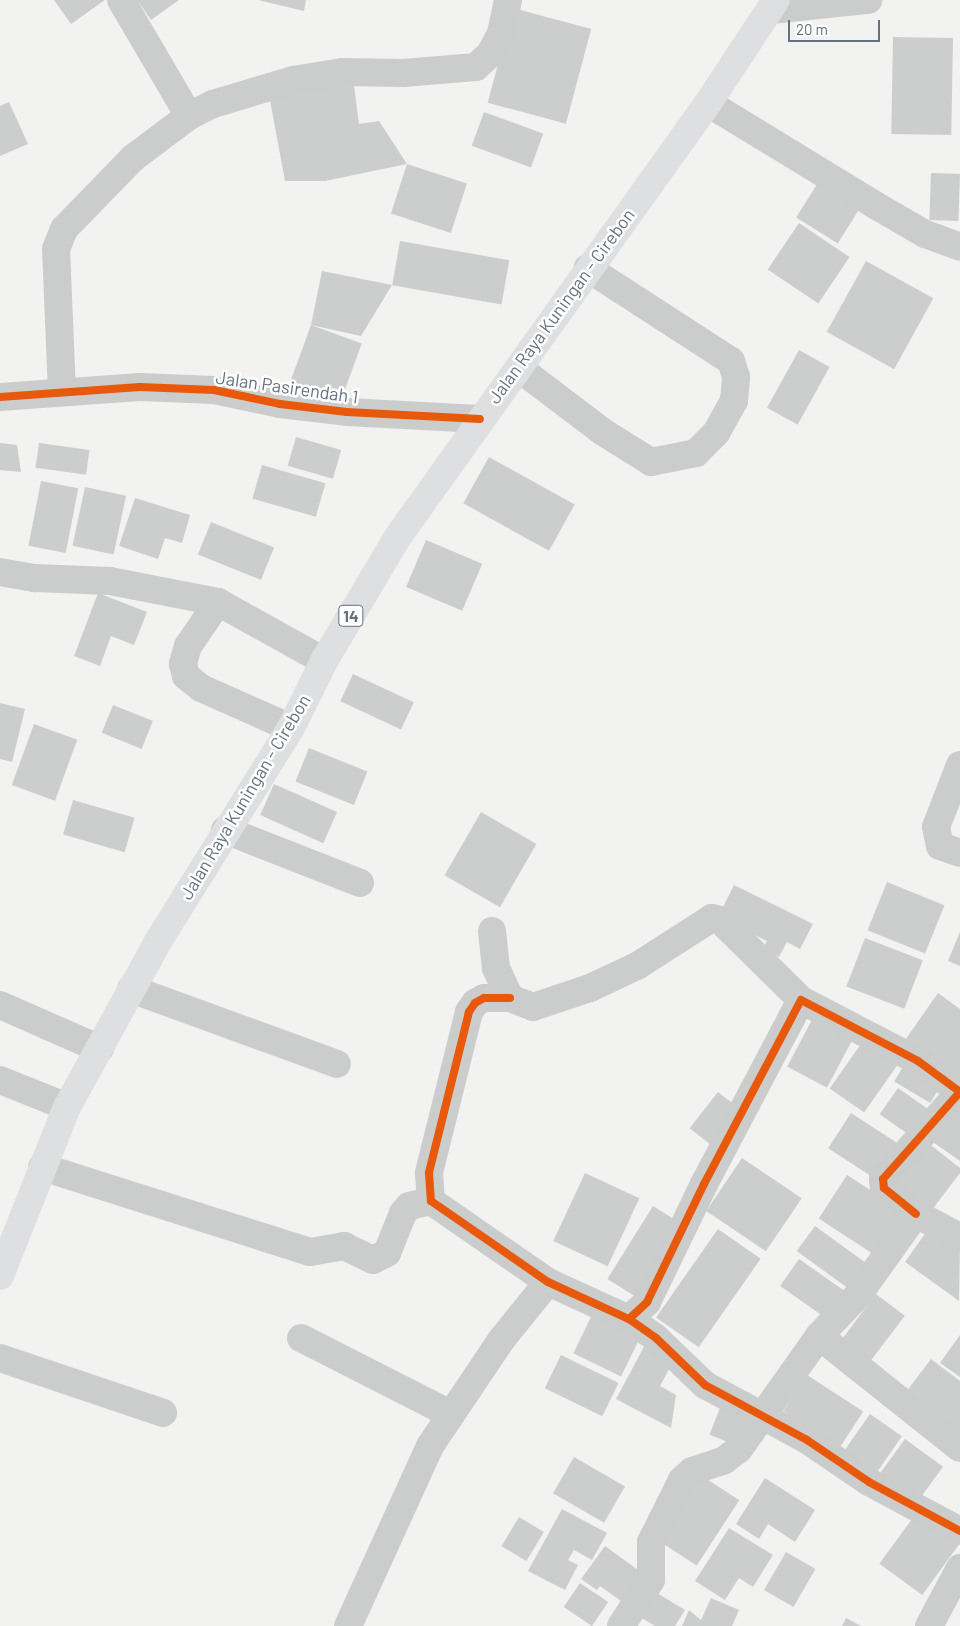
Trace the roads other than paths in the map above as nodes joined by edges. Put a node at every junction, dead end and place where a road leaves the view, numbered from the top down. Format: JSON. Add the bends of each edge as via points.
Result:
{"nodes":[{"id":1,"x":121,"y":0,"type":"edge"},
{"id":2,"x":508,"y":0,"type":"edge"},
{"id":3,"x":868,"y":0,"type":"edge"},
{"id":4,"x":774,"y":5,"type":"edge"},
{"id":5,"x":708,"y":103,"type":"junction"},
{"id":6,"x":189,"y":116,"type":"junction"},
{"id":7,"x":960,"y":247,"type":"edge"},
{"id":8,"x":587,"y":268,"type":"junction"},
{"id":9,"x":520,"y":369,"type":"junction"},
{"id":10,"x":62,"y":392,"type":"junction"},
{"id":11,"x":0,"y":397,"type":"edge"},
{"id":12,"x":480,"y":419,"type":"junction"},
{"id":13,"x":0,"y":572,"type":"edge"},
{"id":14,"x":218,"y":602,"type":"junction"},
{"id":15,"x":324,"y":661,"type":"junction"},
{"id":16,"x":291,"y":728,"type":"junction"},
{"id":17,"x":960,"y":765,"type":"edge"},
{"id":18,"x":225,"y":830,"type":"junction"},
{"id":19,"x":960,"y":853,"type":"edge"},
{"id":20,"x":360,"y":883,"type":"dead end"},
{"id":21,"x":492,"y":931,"type":"dead end"},
{"id":22,"x":131,"y":989,"type":"junction"},
{"id":23,"x":510,"y":998,"type":"junction"},
{"id":24,"x":802,"y":1000,"type":"junction"},
{"id":25,"x":0,"y":1005,"type":"edge"},
{"id":26,"x":100,"y":1050,"type":"junction"},
{"id":27,"x":337,"y":1064,"type":"dead end"},
{"id":28,"x":0,"y":1080,"type":"edge"},
{"id":29,"x":960,"y":1091,"type":"edge"},
{"id":30,"x":67,"y":1108,"type":"junction"},
{"id":31,"x":42,"y":1167,"type":"junction"},
{"id":32,"x":431,"y":1201,"type":"junction"},
{"id":33,"x":916,"y":1214,"type":"junction"},
{"id":34,"x":960,"y":1237,"type":"edge"},
{"id":35,"x":0,"y":1276,"type":"edge"},
{"id":36,"x":548,"y":1282,"type":"junction"},
{"id":37,"x":629,"y":1319,"type":"junction"},
{"id":38,"x":820,"y":1336,"type":"junction"},
{"id":39,"x":301,"y":1338,"type":"dead end"},
{"id":40,"x":0,"y":1358,"type":"edge"},
{"id":41,"x":163,"y":1413,"type":"dead end"},
{"id":42,"x":450,"y":1414,"type":"junction"},
{"id":43,"x":762,"y":1416,"type":"junction"},
{"id":44,"x":960,"y":1448,"type":"edge"},
{"id":45,"x":960,"y":1531,"type":"edge"},
{"id":46,"x":960,"y":1568,"type":"edge"},
{"id":47,"x":348,"y":1626,"type":"edge"},
{"id":48,"x":621,"y":1626,"type":"edge"},
{"id":49,"x":930,"y":1626,"type":"edge"}],
"edges":[{"from":1,"to":6,"type":"street"},
{"from":2,"to":6,"type":"street","via":[[501,33],[490,54],[476,67],[402,73],[343,72],[293,80],[213,104]]},
{"from":3,"to":4,"type":"street"},
{"from":4,"to":5,"type":"highway","name":"Jalan Raya Kuningan - Cirebon","number":"14"},
{"from":5,"to":7,"type":"street","via":[[925,234]]},
{"from":5,"to":8,"type":"highway","name":"Jalan Raya Kuningan - Cirebon","number":"14"},
{"from":6,"to":10,"type":"street","via":[[133,158],[64,229],[56,249]]},
{"from":8,"to":9,"type":"highway","name":"Jalan Raya Kuningan - Cirebon","number":"14"},
{"from":8,"to":9,"type":"street","via":[[731,361],[736,377],[734,400],[716,433],[696,454],[651,462],[603,432]]},
{"from":9,"to":12,"type":"highway","name":"Jalan Raya Kuningan - Cirebon","number":"14"},
{"from":10,"to":11,"type":"street","name":"Jalan Pasirendah 1"},
{"from":10,"to":12,"type":"street","name":"Jalan Pasirendah 1","via":[[140,387],[214,390],[280,404],[346,412]]},
{"from":12,"to":15,"type":"highway","name":"Jalan Raya Kuningan - Cirebon","number":"14","via":[[397,538]]},
{"from":13,"to":14,"type":"street","via":[[35,578],[110,581]]},
{"from":14,"to":15,"type":"street"},
{"from":14,"to":16,"type":"street","via":[[188,646],[183,664],[186,676],[201,688]]},
{"from":15,"to":16,"type":"highway","name":"Jalan Raya Kuningan - Cirebon","number":"14"},
{"from":16,"to":18,"type":"highway","name":"Jalan Raya Kuningan - Cirebon","number":"14"},
{"from":17,"to":19,"type":"street","via":[[936,828],[940,846]]},
{"from":18,"to":20,"type":"street"},
{"from":18,"to":22,"type":"highway","name":"Jalan Raya Kuningan - Cirebon","number":"14"},
{"from":21,"to":23,"type":"street","via":[[496,968]]},
{"from":22,"to":26,"type":"highway","name":"Jalan Raya Kuningan - Cirebon","number":"14"},
{"from":22,"to":27,"type":"street"},
{"from":23,"to":24,"type":"street","via":[[534,1007],[590,988],[637,966],[716,918]]},
{"from":23,"to":32,"type":"street","via":[[484,998],[469,1012],[429,1173]]},
{"from":24,"to":29,"type":"street","via":[[918,1061]]},
{"from":24,"to":37,"type":"street","via":[[704,1184],[647,1302]]},
{"from":25,"to":26,"type":"street"},
{"from":26,"to":30,"type":"highway","name":"Jalan Raya Kuningan - Cirebon","number":"14"},
{"from":28,"to":30,"type":"street"},
{"from":29,"to":33,"type":"street","via":[[883,1179],[884,1188]]},
{"from":30,"to":31,"type":"highway","name":"Jalan Raya Kuningan - Cirebon","number":"14"},
{"from":31,"to":32,"type":"street","via":[[310,1252],[344,1246],[373,1260],[387,1253],[402,1213],[409,1206]]},
{"from":31,"to":35,"type":"highway","name":"Jalan Raya Kuningan - Cirebon","number":"14"},
{"from":32,"to":36,"type":"street"},
{"from":33,"to":34,"type":"street"},
{"from":33,"to":38,"type":"street","via":[[858,1294]]},
{"from":36,"to":37,"type":"street"},
{"from":36,"to":42,"type":"street","via":[[502,1339]]},
{"from":37,"to":43,"type":"street","via":[[656,1338],[706,1385]]},
{"from":38,"to":43,"type":"street"},
{"from":38,"to":44,"type":"street"},
{"from":39,"to":42,"type":"street"},
{"from":40,"to":41,"type":"street"},
{"from":42,"to":47,"type":"street","via":[[430,1446]]},
{"from":43,"to":45,"type":"street","via":[[807,1440],[869,1482]]},
{"from":43,"to":48,"type":"street","via":[[739,1449],[723,1462],[692,1471],[682,1480],[651,1542],[651,1580]]},
{"from":46,"to":49,"type":"street"}]}
